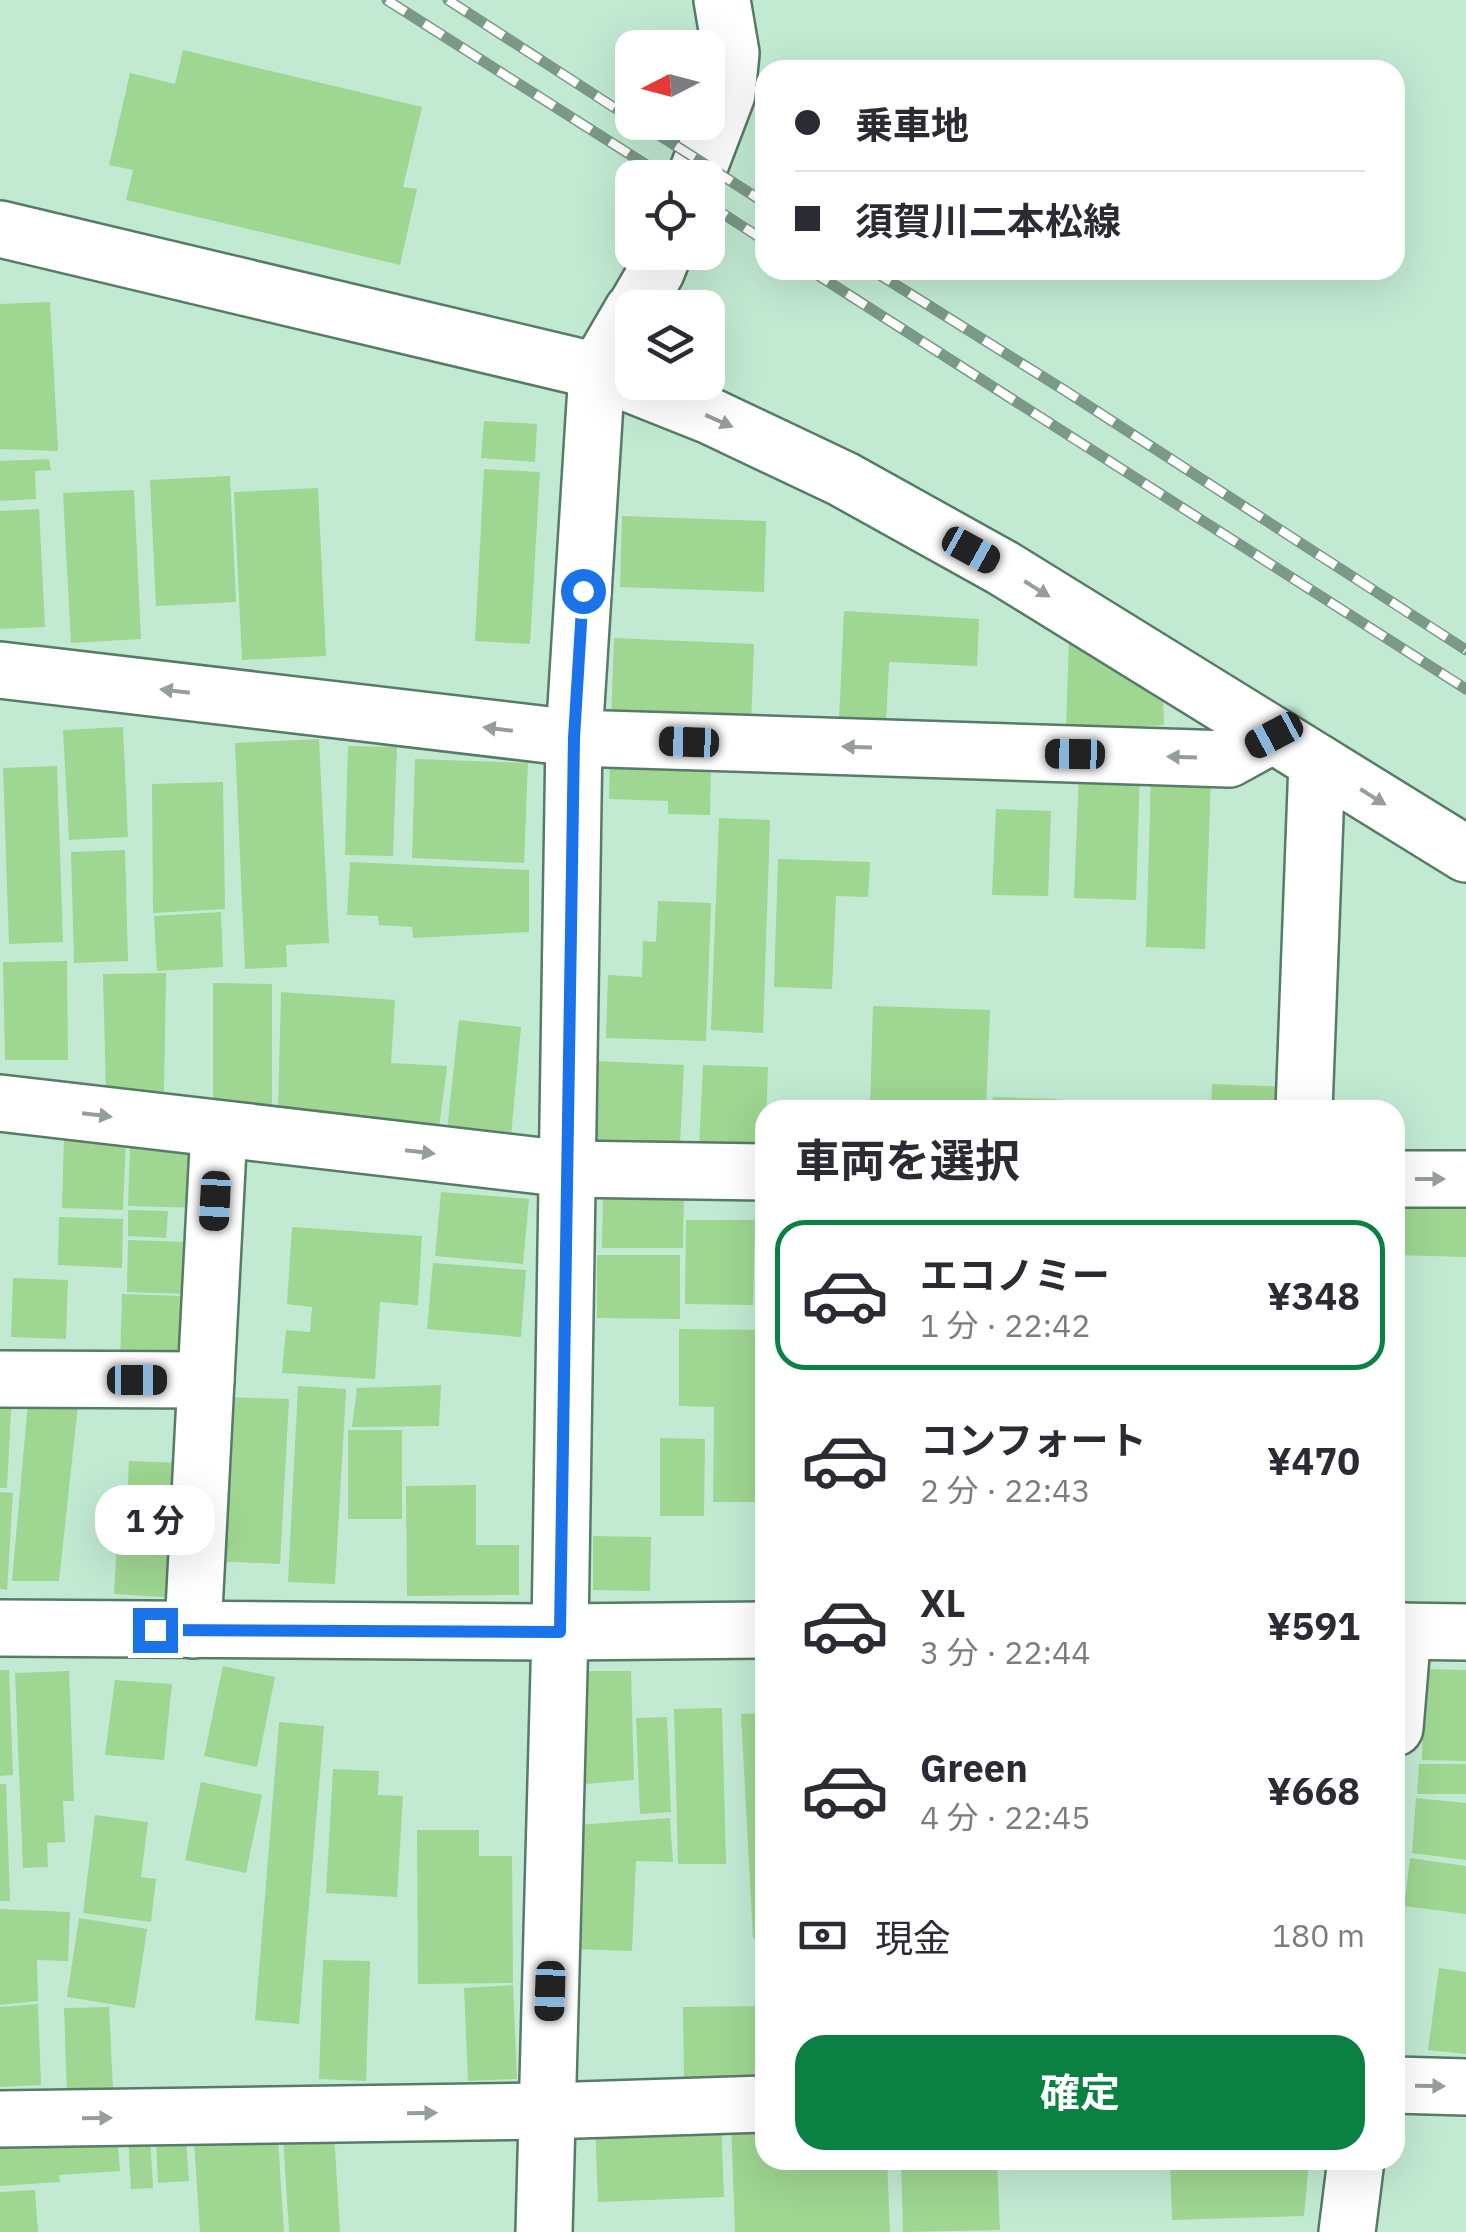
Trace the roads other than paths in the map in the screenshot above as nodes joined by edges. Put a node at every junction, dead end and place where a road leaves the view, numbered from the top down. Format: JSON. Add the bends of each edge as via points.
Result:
{"nodes":[{"id":1,"x":722,"y":0,"type":"edge"},
{"id":2,"x":702,"y":160,"type":"edge"},
{"id":3,"x":0,"y":230,"type":"edge"},
{"id":4,"x":615,"y":340,"type":"edge"},
{"id":5,"x":597,"y":370,"type":"junction"},
{"id":6,"x":0,"y":670,"type":"edge"},
{"id":7,"x":574,"y":738,"type":"junction"},
{"id":8,"x":1295,"y":748,"type":"junction"},
{"id":9,"x":1466,"y":854,"type":"edge"},
{"id":10,"x":1304,"y":1100,"type":"edge"},
{"id":11,"x":0,"y":1103,"type":"edge"},
{"id":12,"x":219,"y":1129,"type":"junction"},
{"id":13,"x":566,"y":1170,"type":"junction"},
{"id":14,"x":755,"y":1172,"type":"edge"},
{"id":15,"x":1405,"y":1179,"type":"edge"},
{"id":16,"x":1466,"y":1179,"type":"edge"},
{"id":17,"x":0,"y":1379,"type":"edge"},
{"id":18,"x":206,"y":1380,"type":"junction"},
{"id":19,"x":0,"y":1628,"type":"edge"},
{"id":20,"x":194,"y":1630,"type":"junction"},
{"id":21,"x":755,"y":1630,"type":"edge"},
{"id":22,"x":1405,"y":1631,"type":"edge"},
{"id":23,"x":560,"y":1632,"type":"junction"},
{"id":24,"x":1466,"y":1632,"type":"edge"},
{"id":25,"x":1405,"y":2086,"type":"edge"},
{"id":26,"x":1466,"y":2086,"type":"edge"},
{"id":27,"x":755,"y":2104,"type":"edge"},
{"id":28,"x":547,"y":2111,"type":"junction"},
{"id":29,"x":0,"y":2119,"type":"edge"},
{"id":30,"x":1355,"y":2170,"type":"edge"},
{"id":31,"x":544,"y":2232,"type":"edge"},
{"id":32,"x":1348,"y":2232,"type":"edge"}],
"edges":[{"from":1,"to":2,"type":"street","via":[[731,54],[727,94]]},
{"from":3,"to":5,"type":"street"},
{"from":4,"to":5,"type":"street"},
{"from":5,"to":7,"type":"street"},
{"from":5,"to":8,"type":"street","one_way":true,"via":[[843,479],[1003,568]]},
{"from":7,"to":6,"type":"street","one_way":true},
{"from":8,"to":7,"type":"street","one_way":true,"via":[[1229,758]]},
{"from":7,"to":13,"type":"street"},
{"from":8,"to":9,"type":"street","one_way":true},
{"from":8,"to":10,"type":"street"},
{"from":11,"to":12,"type":"street","one_way":true},
{"from":12,"to":13,"type":"street","one_way":true},
{"from":12,"to":18,"type":"street"},
{"from":13,"to":14,"type":"street"},
{"from":13,"to":23,"type":"street"},
{"from":15,"to":16,"type":"street","one_way":true},
{"from":17,"to":18,"type":"street"},
{"from":18,"to":20,"type":"street"},
{"from":19,"to":20,"type":"street"},
{"from":20,"to":23,"type":"street"},
{"from":21,"to":23,"type":"street"},
{"from":22,"to":24,"type":"street"},
{"from":23,"to":28,"type":"street"},
{"from":25,"to":26,"type":"street","one_way":true},
{"from":27,"to":28,"type":"street"},
{"from":29,"to":28,"type":"street","one_way":true},
{"from":28,"to":31,"type":"street"},
{"from":30,"to":32,"type":"street"}]}
